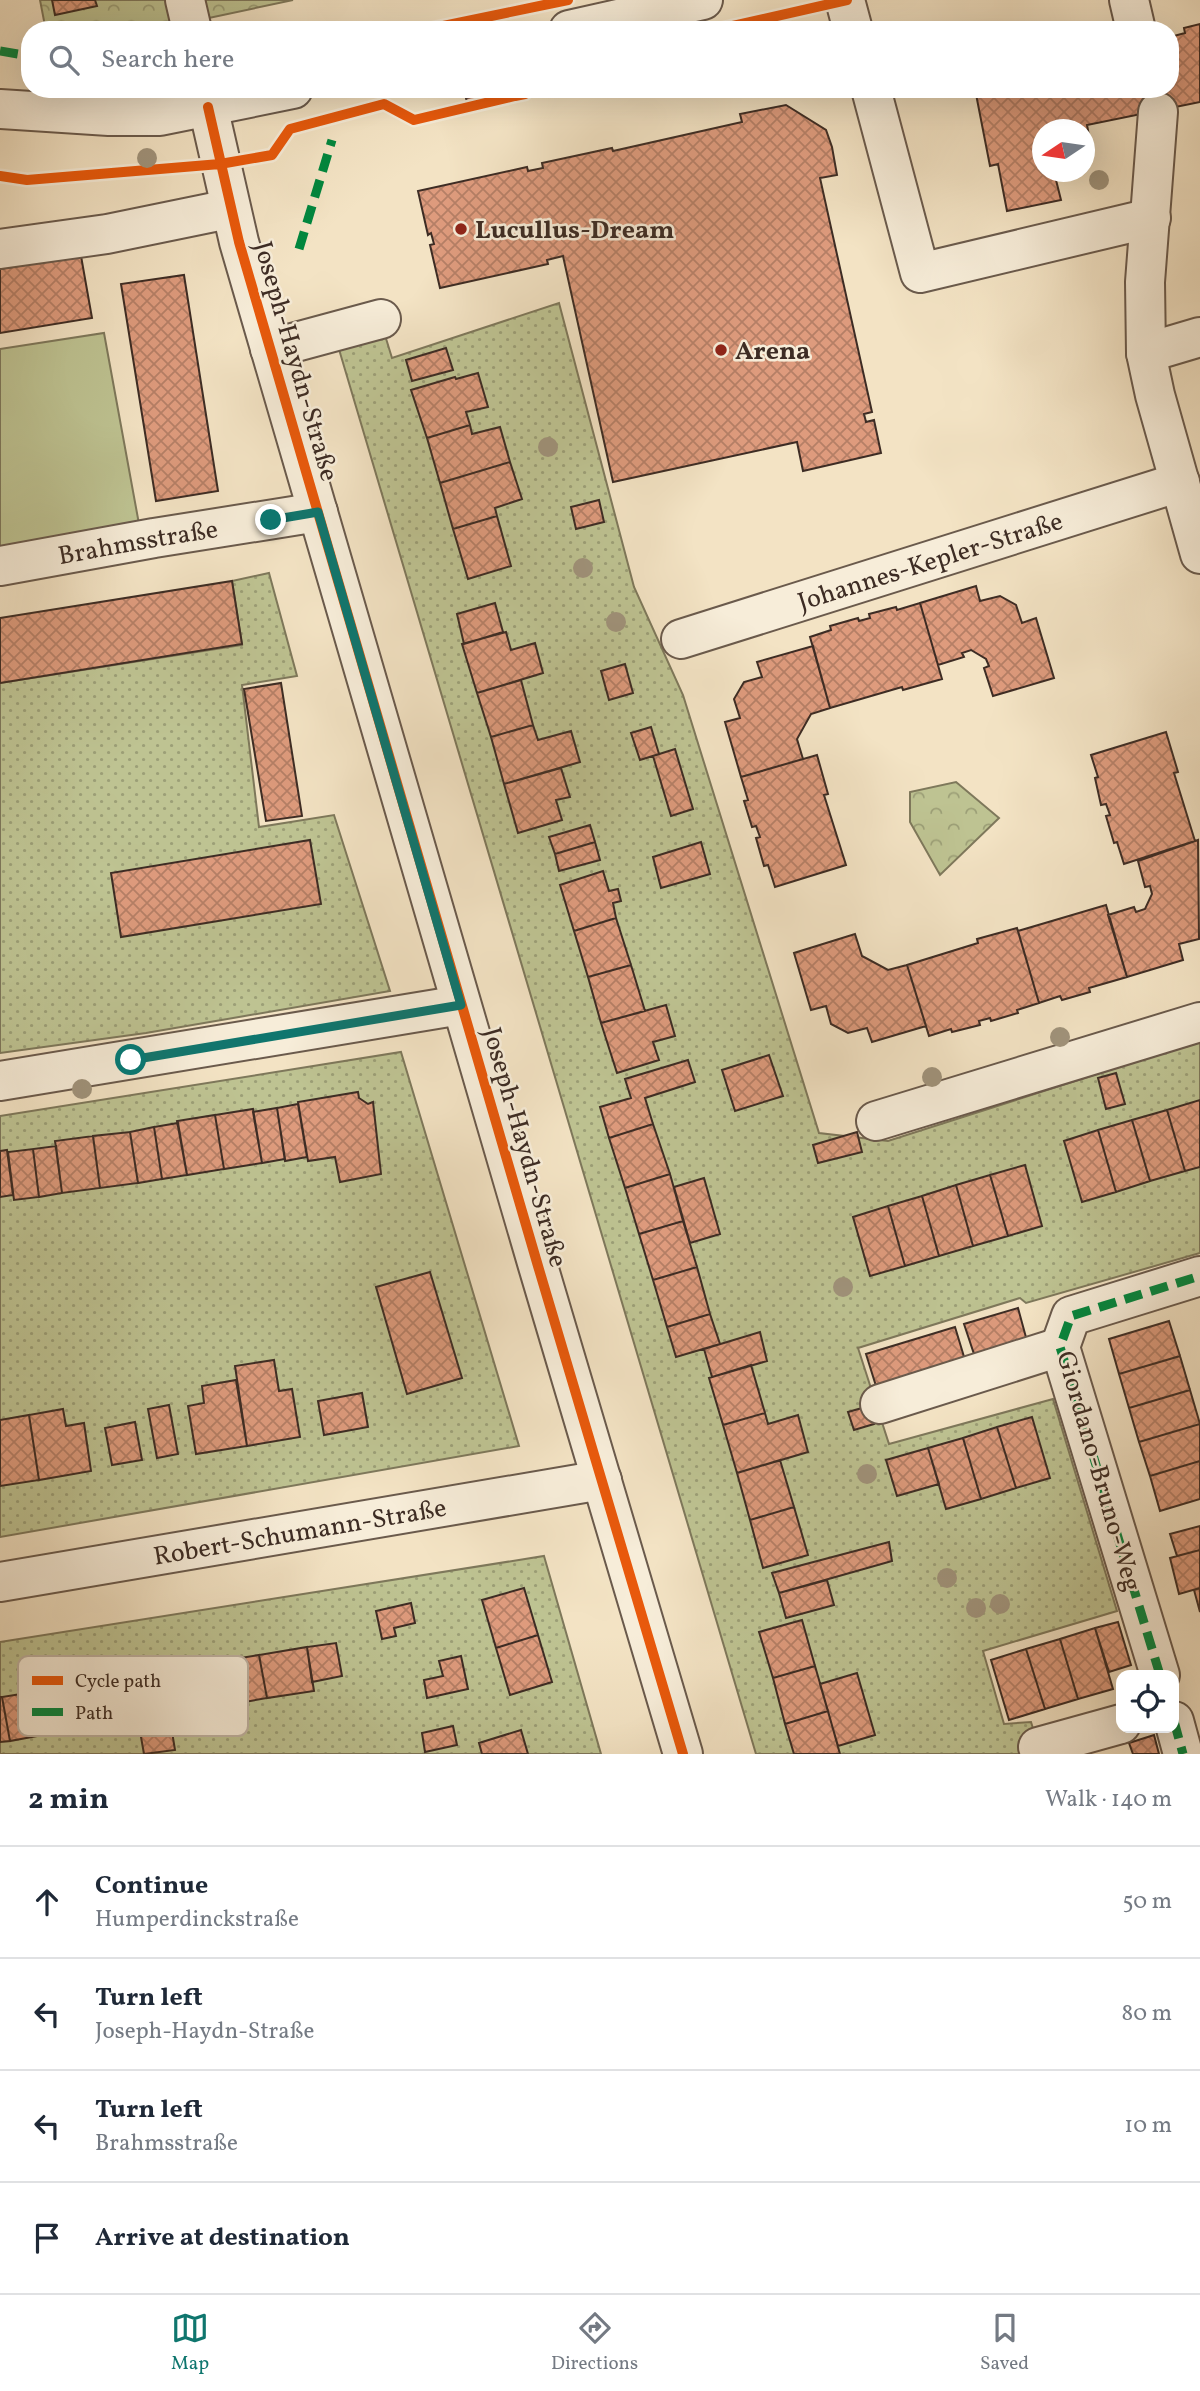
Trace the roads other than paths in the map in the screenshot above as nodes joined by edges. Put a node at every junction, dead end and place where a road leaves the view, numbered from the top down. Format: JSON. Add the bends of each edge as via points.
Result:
{"nodes":[{"id":1,"x":185,"y":0,"type":"edge"},
{"id":2,"x":701,"y":0,"type":"edge"},
{"id":3,"x":845,"y":0,"type":"edge"},
{"id":4,"x":1129,"y":0,"type":"edge"},
{"id":5,"x":618,"y":9,"type":"edge"},
{"id":6,"x":190,"y":21,"type":"edge"},
{"id":7,"x":590,"y":21,"type":"edge"},
{"id":8,"x":851,"y":21,"type":"edge"},
{"id":9,"x":1134,"y":21,"type":"edge"},
{"id":10,"x":206,"y":98,"type":"edge"},
{"id":11,"x":873,"y":98,"type":"edge"},
{"id":12,"x":0,"y":109,"type":"edge"},
{"id":13,"x":1158,"y":111,"type":"dead end"},
{"id":14,"x":229,"y":209,"type":"junction"},
{"id":15,"x":1151,"y":218,"type":"junction"},
{"id":16,"x":0,"y":249,"type":"edge"},
{"id":17,"x":381,"y":318,"type":"dead end"},
{"id":18,"x":1200,"y":337,"type":"edge"},
{"id":19,"x":270,"y":349,"type":"junction"},
{"id":20,"x":1146,"y":353,"type":"junction"},
{"id":21,"x":1180,"y":482,"type":"junction"},
{"id":22,"x":318,"y":512,"type":"junction"},
{"id":23,"x":1200,"y":554,"type":"edge"},
{"id":24,"x":0,"y":566,"type":"edge"},
{"id":25,"x":681,"y":639,"type":"dead end"},
{"id":26,"x":461,"y":1005,"type":"junction"},
{"id":27,"x":1200,"y":1022,"type":"edge"},
{"id":28,"x":0,"y":1081,"type":"edge"},
{"id":29,"x":876,"y":1121,"type":"dead end"},
{"id":30,"x":1200,"y":1276,"type":"edge"},
{"id":31,"x":1060,"y":1347,"type":"junction"},
{"id":32,"x":880,"y":1404,"type":"dead end"},
{"id":33,"x":602,"y":1480,"type":"junction"},
{"id":34,"x":0,"y":1582,"type":"edge"},
{"id":35,"x":1158,"y":1670,"type":"edge"},
{"id":36,"x":1116,"y":1725,"type":"edge"},
{"id":37,"x":1177,"y":1733,"type":"edge"},
{"id":38,"x":1038,"y":1747,"type":"dead end"},
{"id":39,"x":683,"y":1754,"type":"edge"},
{"id":40,"x":1183,"y":1754,"type":"edge"}],
"edges":[{"from":1,"to":6,"type":"street"},
{"from":2,"to":5,"type":"street"},
{"from":3,"to":8,"type":"street"},
{"from":4,"to":9,"type":"street"},
{"from":5,"to":7,"type":"street"},
{"from":10,"to":12,"type":"street","via":[[147,116]]},
{"from":10,"to":14,"type":"street","name":"Joseph-Haydn-Straße"},
{"from":11,"to":15,"type":"street","via":[[920,273]]},
{"from":13,"to":15,"type":"street"},
{"from":14,"to":16,"type":"street","via":[[107,234]]},
{"from":14,"to":19,"type":"street","name":"Joseph-Haydn-Straße"},
{"from":15,"to":20,"type":"street","via":[[1145,282]]},
{"from":17,"to":19,"type":"street"},
{"from":18,"to":20,"type":"street"},
{"from":19,"to":22,"type":"street","name":"Joseph-Haydn-Straße"},
{"from":20,"to":21,"type":"street"},
{"from":21,"to":23,"type":"street"},
{"from":21,"to":25,"type":"street","name":"Johannes-Kepler-Straße"},
{"from":22,"to":24,"type":"street","name":"Brahmsstraße"},
{"from":22,"to":26,"type":"street","name":"Joseph-Haydn-Straße"},
{"from":26,"to":28,"type":"street"},
{"from":26,"to":33,"type":"street","name":"Joseph-Haydn-Straße"},
{"from":27,"to":29,"type":"street"},
{"from":30,"to":31,"type":"street","name":"Giordano-Bruno-Weg","via":[[1071,1316]]},
{"from":31,"to":32,"type":"street"},
{"from":31,"to":35,"type":"street","name":"Giordano-Bruno-Weg"},
{"from":33,"to":34,"type":"street","name":"Robert-Schumann-Straße"},
{"from":33,"to":39,"type":"street","name":"Joseph-Haydn-Straße"},
{"from":36,"to":38,"type":"street"},
{"from":37,"to":40,"type":"street"}]}
